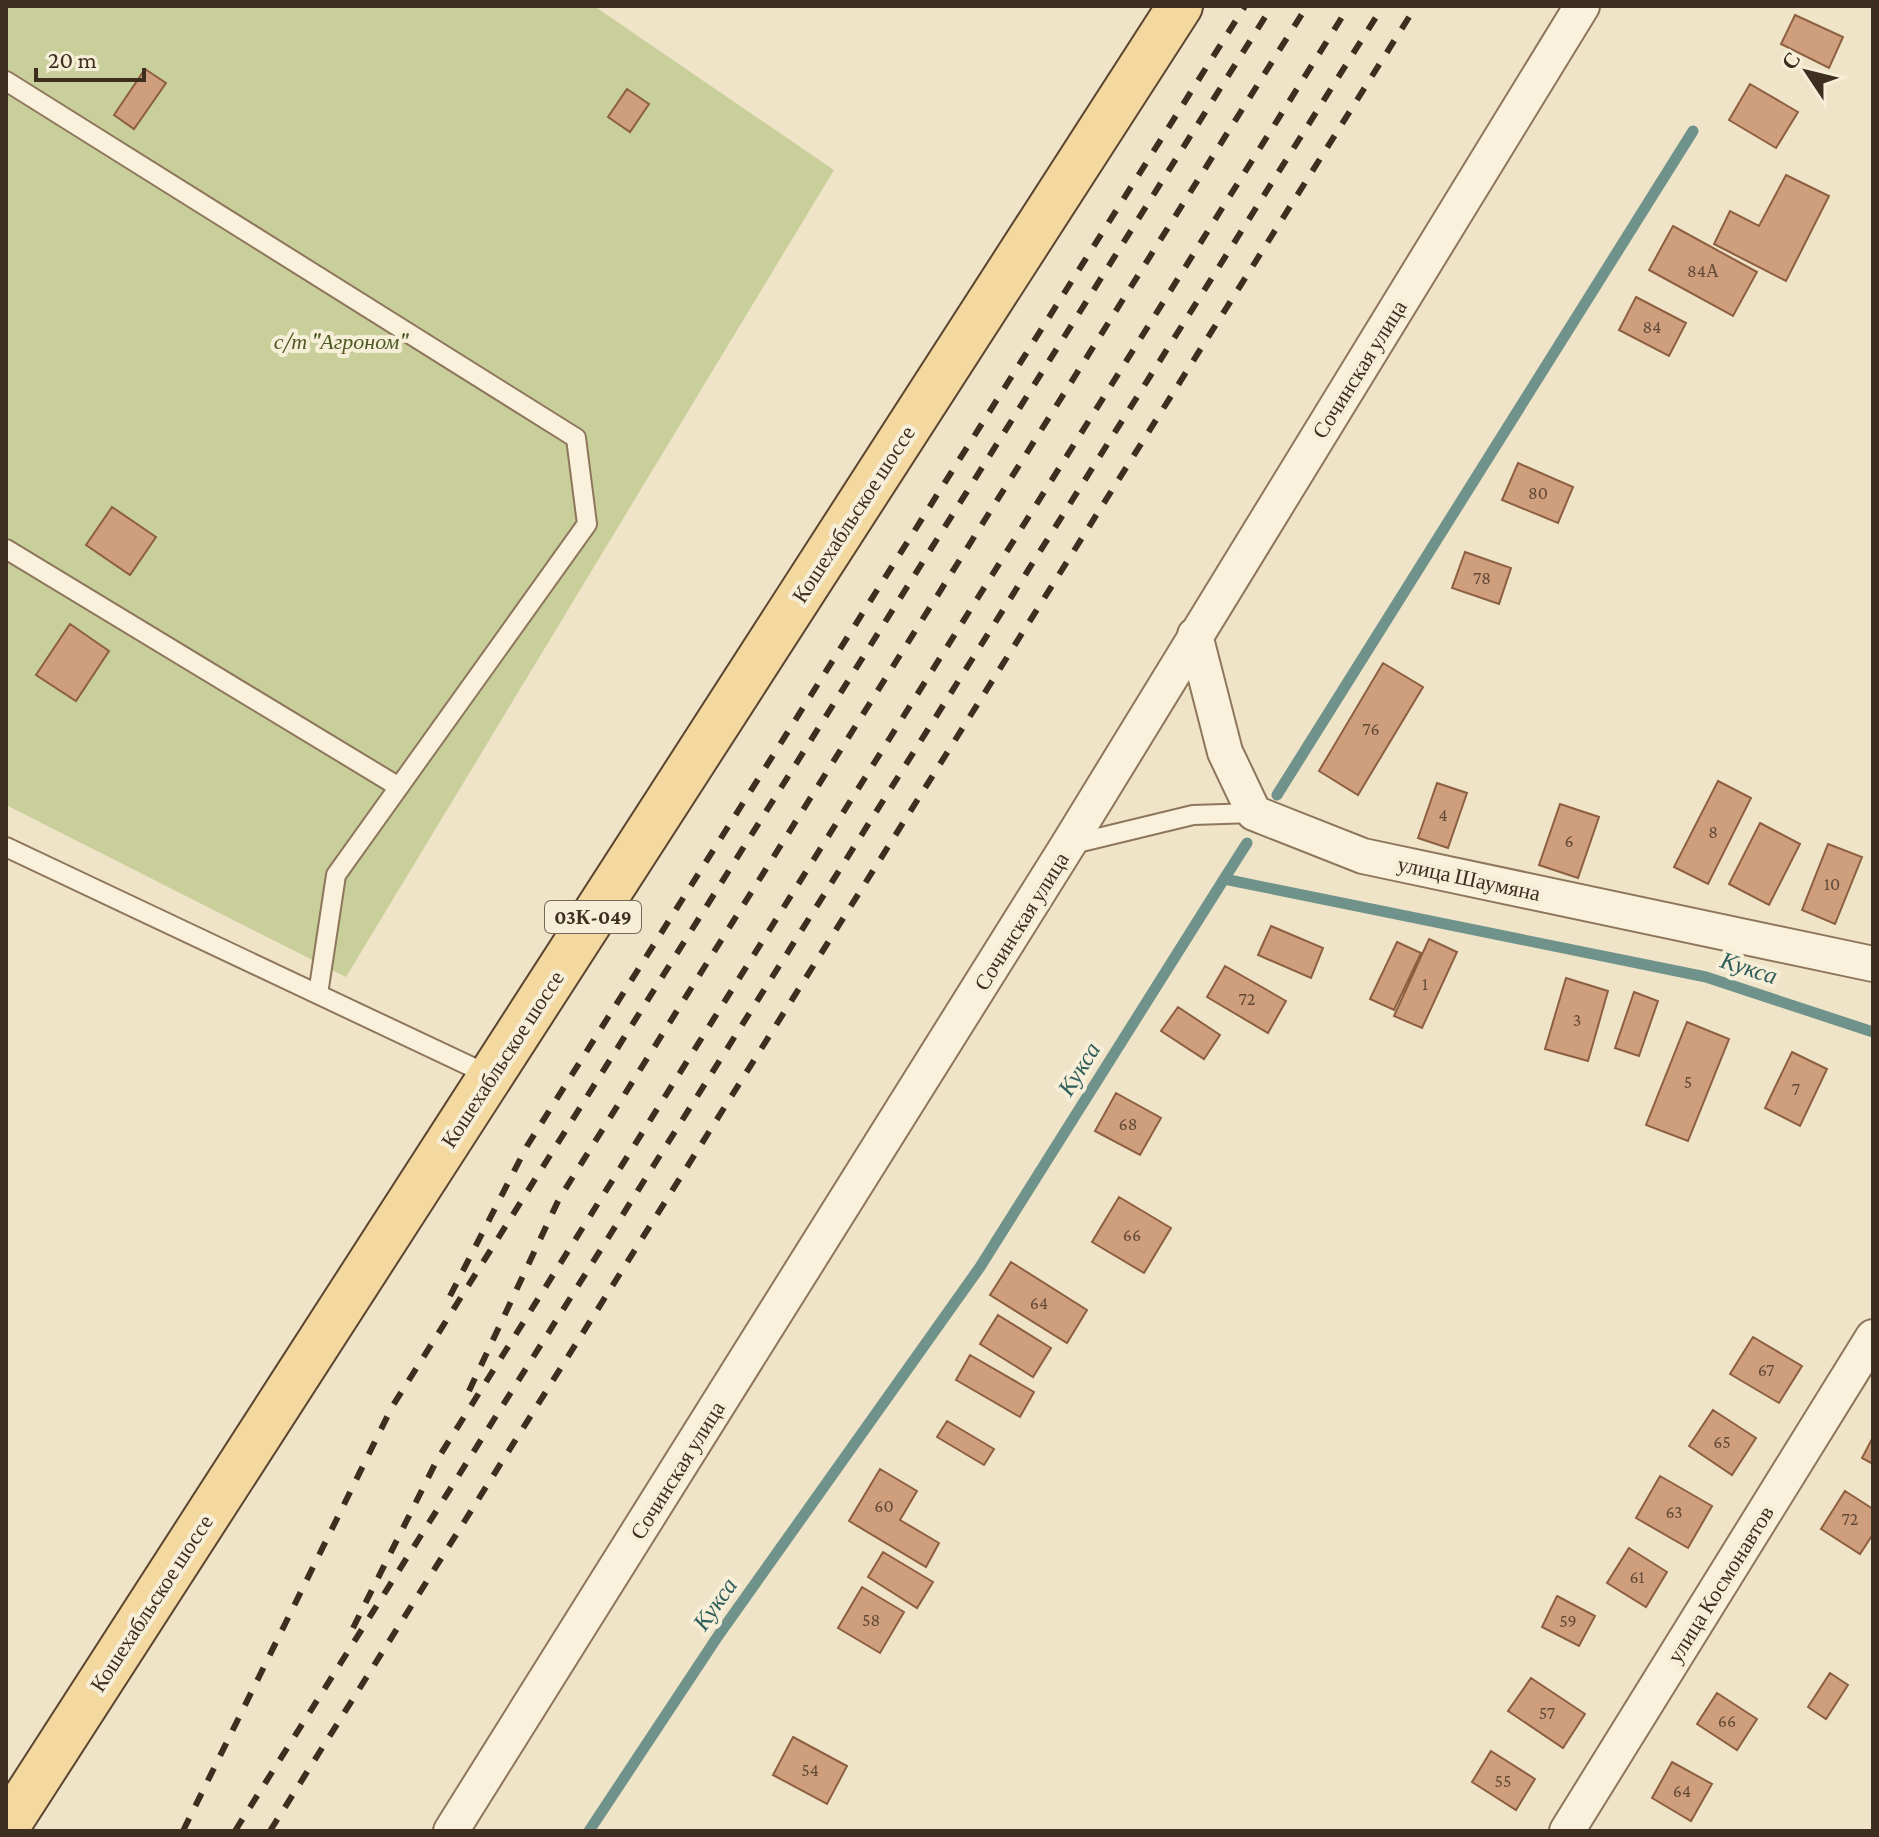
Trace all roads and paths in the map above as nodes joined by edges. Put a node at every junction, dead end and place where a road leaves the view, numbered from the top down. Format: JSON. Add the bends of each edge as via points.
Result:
{"nodes":[{"id":1,"x":1180,"y":6,"type":"edge"},
{"id":2,"x":1582,"y":6,"type":"edge"},
{"id":3,"x":6,"y":81,"type":"edge"},
{"id":4,"x":6,"y":549,"type":"edge"},
{"id":5,"x":1195,"y":635,"type":"junction"},
{"id":6,"x":399,"y":787,"type":"junction"},
{"id":7,"x":1254,"y":813,"type":"junction"},
{"id":8,"x":1068,"y":845,"type":"junction"},
{"id":9,"x":6,"y":847,"type":"edge"},
{"id":10,"x":1873,"y":964,"type":"edge"},
{"id":11,"x":318,"y":994,"type":"junction"},
{"id":12,"x":491,"y":1076,"type":"junction"},
{"id":13,"x":1873,"y":1337,"type":"edge"},
{"id":14,"x":6,"y":1828,"type":"edge"},
{"id":15,"x":451,"y":1831,"type":"edge"},
{"id":16,"x":1567,"y":1831,"type":"edge"}],
"edges":[{"from":1,"to":12,"type":"main road","name":"Кошехабльское шоссе","number":"03К-049"},
{"from":2,"to":5,"type":"street","name":"Сочинская улица"},
{"from":3,"to":6,"type":"lane","via":[[576,438],[587,524]]},
{"from":4,"to":6,"type":"lane"},
{"from":5,"to":7,"type":"street","via":[[1225,752]]},
{"from":5,"to":8,"type":"street","name":"Сочинская улица"},
{"from":6,"to":11,"type":"lane","via":[[336,875]]},
{"from":7,"to":8,"type":"lane","via":[[1193,815]]},
{"from":7,"to":10,"type":"street","name":"улица Шаумяна","via":[[1363,856]]},
{"from":8,"to":15,"type":"street","name":"Сочинская улица"},
{"from":9,"to":11,"type":"lane"},
{"from":11,"to":12,"type":"lane"},
{"from":12,"to":14,"type":"main road","name":"Кошехабльское шоссе","number":"03К-049"},
{"from":13,"to":16,"type":"street","name":"улица Космонавтов"}]}
